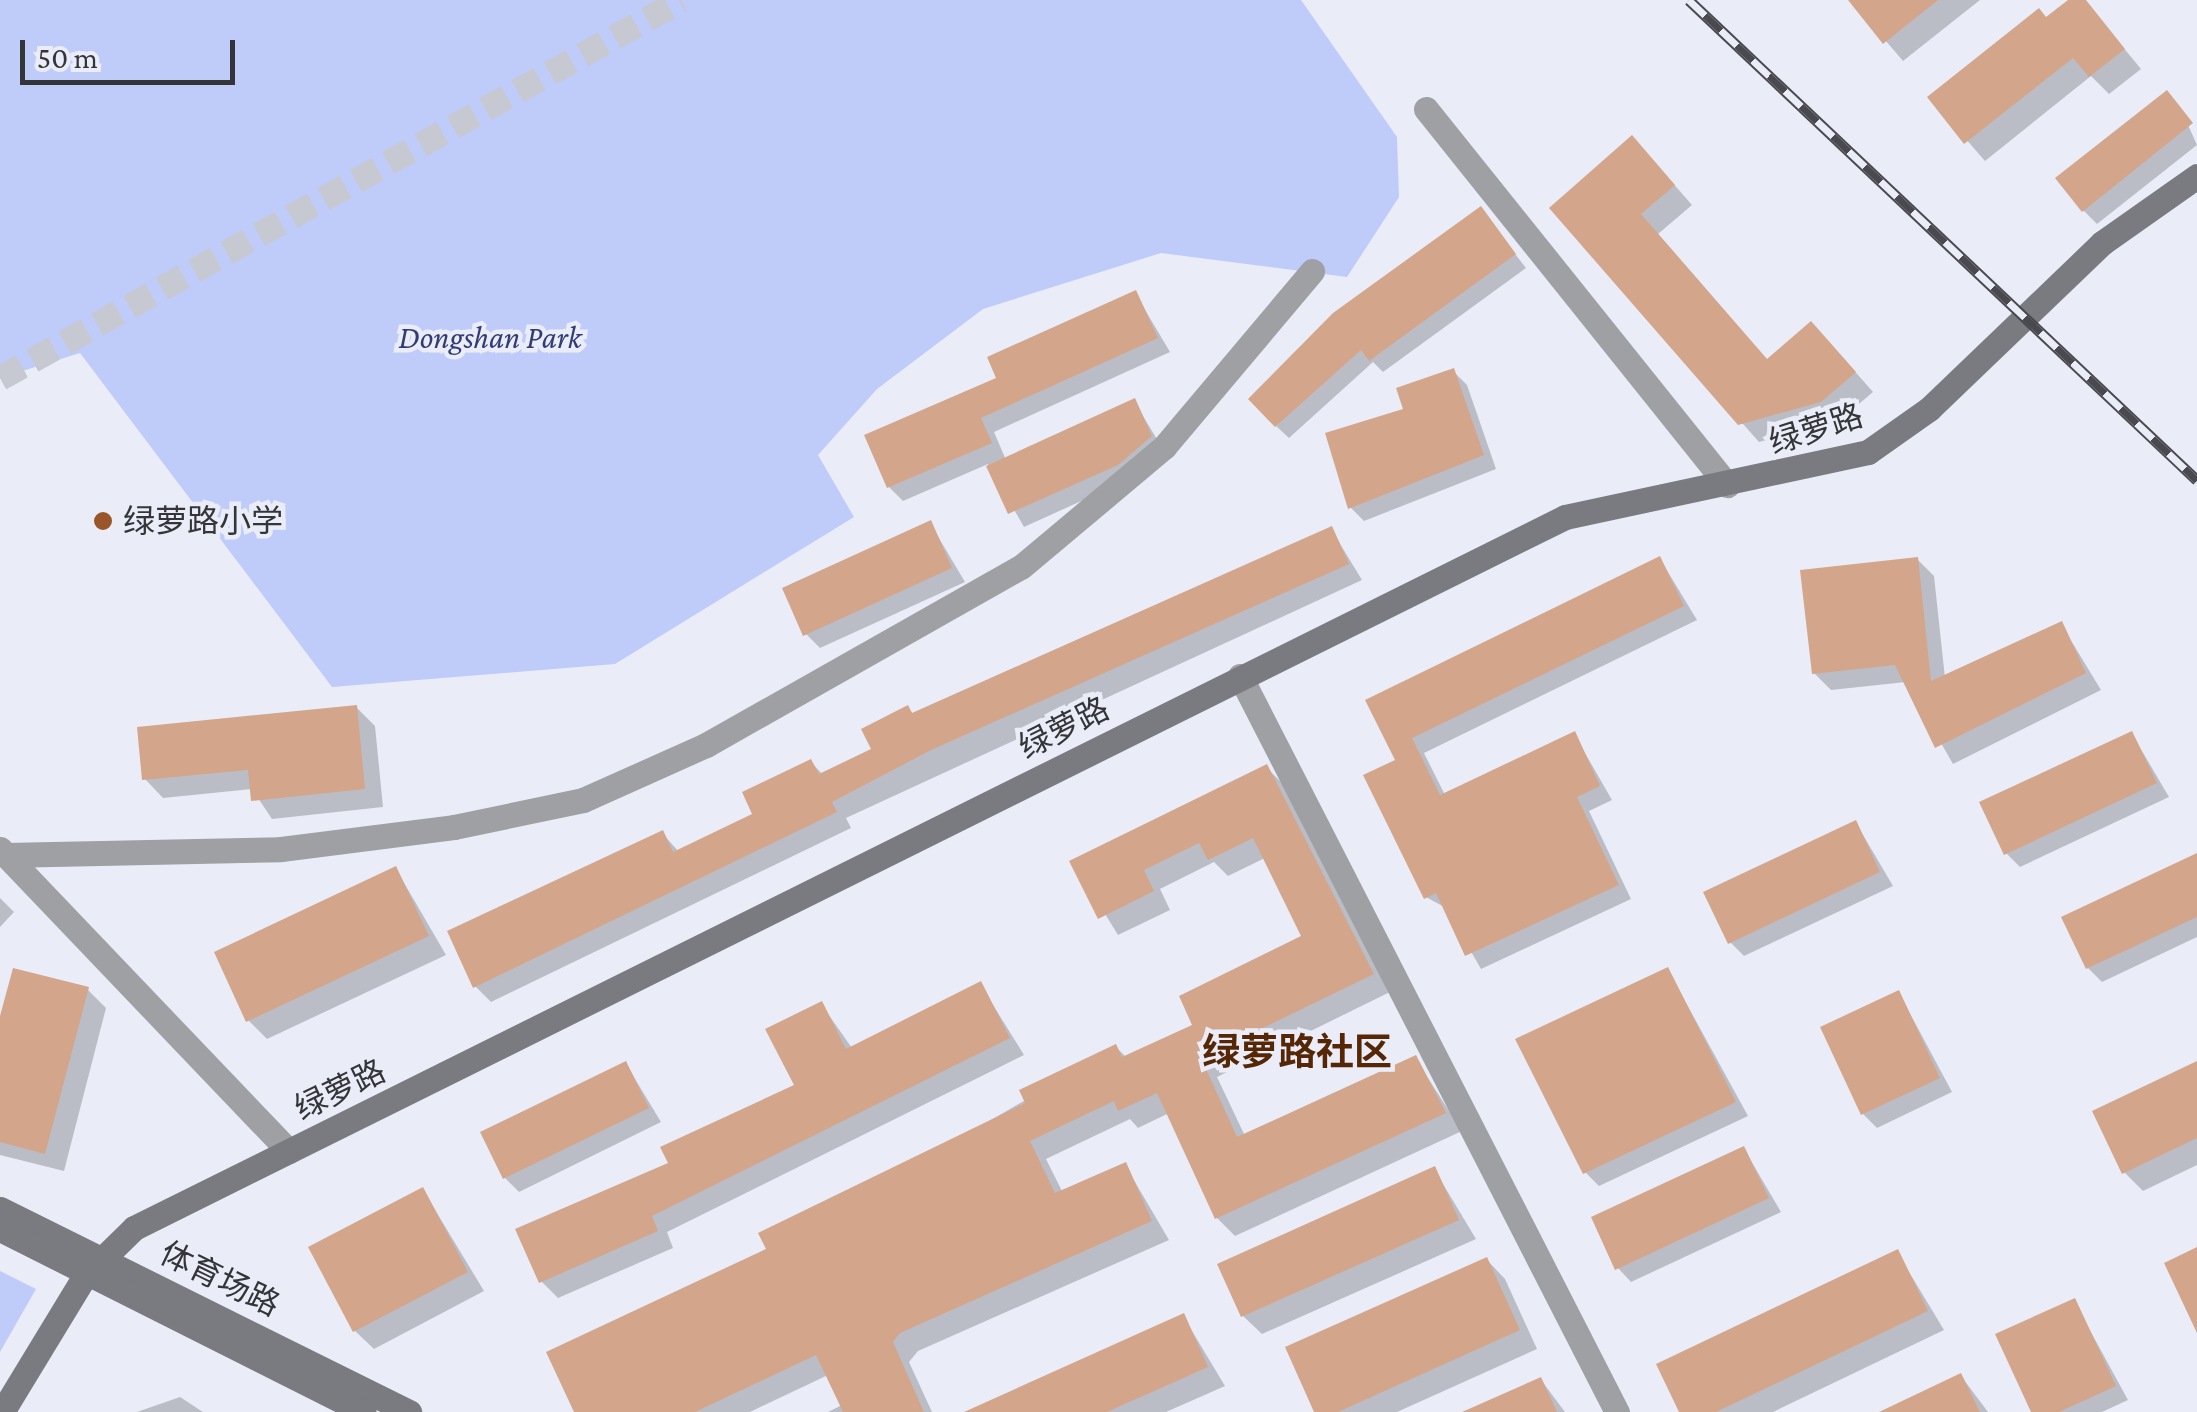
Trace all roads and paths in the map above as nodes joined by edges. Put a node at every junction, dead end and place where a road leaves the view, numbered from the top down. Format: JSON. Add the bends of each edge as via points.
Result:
{"nodes":[{"id":1,"x":1426,"y":109,"type":"dead end"},
{"id":2,"x":2197,"y":176,"type":"edge"},
{"id":3,"x":1312,"y":271,"type":"dead end"},
{"id":4,"x":1727,"y":485,"type":"junction"},
{"id":5,"x":1240,"y":676,"type":"junction"},
{"id":6,"x":2,"y":852,"type":"edge"},
{"id":7,"x":289,"y":1151,"type":"junction"},
{"id":8,"x":0,"y":1209,"type":"edge"},
{"id":9,"x":0,"y":1230,"type":"edge"},
{"id":10,"x":103,"y":1258,"type":"junction"},
{"id":11,"x":84,"y":1277,"type":"junction"},
{"id":12,"x":2,"y":1412,"type":"edge"},
{"id":13,"x":364,"y":1412,"type":"edge"},
{"id":14,"x":409,"y":1412,"type":"edge"},
{"id":15,"x":1616,"y":1412,"type":"edge"}],
"edges":[{"from":1,"to":4,"type":"street"},
{"from":2,"to":4,"type":"street","name":"绿萝路","via":[[2102,244],[1906,429],[1868,452]]},
{"from":3,"to":6,"type":"street","via":[[1164,446],[1022,566],[706,745],[600,792],[454,827],[281,849]]},
{"from":4,"to":5,"type":"street","name":"绿萝路","via":[[1565,517]]},
{"from":5,"to":7,"type":"street","name":"绿萝路"},
{"from":5,"to":15,"type":"street"},
{"from":6,"to":7,"type":"street"},
{"from":7,"to":10,"type":"street","name":"绿萝路","via":[[134,1228]]},
{"from":8,"to":10,"type":"street","name":"体育场路"},
{"from":9,"to":11,"type":"street","name":"体育场路"},
{"from":10,"to":11,"type":"street","name":"绿萝路"},
{"from":10,"to":14,"type":"street","name":"体育场路"},
{"from":11,"to":12,"type":"street","name":"绿萝路"},
{"from":11,"to":13,"type":"street","name":"体育场路"}]}
